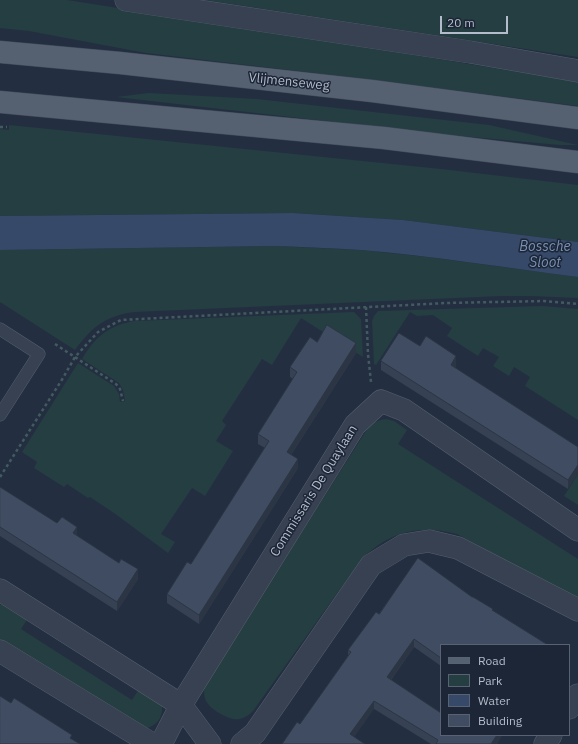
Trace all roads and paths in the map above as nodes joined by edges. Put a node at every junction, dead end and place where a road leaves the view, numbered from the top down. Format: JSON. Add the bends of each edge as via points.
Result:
{"nodes":[{"id":1,"x":126,"y":0,"type":"edge"},
{"id":2,"x":0,"y":52,"type":"edge"},
{"id":3,"x":578,"y":71,"type":"edge"},
{"id":4,"x":0,"y":102,"type":"edge"},
{"id":5,"x":578,"y":118,"type":"edge"},
{"id":6,"x":0,"y":127,"type":"edge"},
{"id":7,"x":7,"y":127,"type":"dead end"},
{"id":8,"x":578,"y":162,"type":"edge"},
{"id":9,"x":578,"y":304,"type":"edge"},
{"id":10,"x":366,"y":307,"type":"junction"},
{"id":11,"x":0,"y":329,"type":"edge"},
{"id":12,"x":39,"y":354,"type":"junction"},
{"id":13,"x":75,"y":357,"type":"junction"},
{"id":14,"x":381,"y":401,"type":"junction"},
{"id":15,"x":123,"y":402,"type":"dead end"},
{"id":16,"x":0,"y":415,"type":"edge"},
{"id":17,"x":0,"y":477,"type":"edge"},
{"id":18,"x":578,"y":530,"type":"edge"},
{"id":19,"x":0,"y":590,"type":"edge"},
{"id":20,"x":578,"y":610,"type":"edge"},
{"id":21,"x":0,"y":651,"type":"edge"},
{"id":22,"x":578,"y":694,"type":"edge"},
{"id":23,"x":181,"y":705,"type":"junction"},
{"id":24,"x":570,"y":706,"type":"edge"},
{"id":25,"x":152,"y":744,"type":"edge"},
{"id":26,"x":161,"y":744,"type":"edge"},
{"id":27,"x":210,"y":744,"type":"edge"},
{"id":28,"x":242,"y":744,"type":"edge"}],
"edges":[{"from":1,"to":3,"type":"street","via":[[470,52]]},
{"from":2,"to":5,"type":"main road","name":"Vlijmenseweg","via":[[357,90]]},
{"from":4,"to":8,"type":"main road","via":[[384,138]]},
{"from":6,"to":7,"type":"path"},
{"from":9,"to":10,"type":"path","via":[[544,301]]},
{"from":10,"to":13,"type":"path","via":[[121,320],[98,332]]},
{"from":10,"to":14,"type":"path","via":[[371,381]]},
{"from":11,"to":12,"type":"lane"},
{"from":12,"to":13,"type":"path","via":[[54,344]]},
{"from":12,"to":16,"type":"lane"},
{"from":13,"to":15,"type":"path","via":[[116,384]]},
{"from":13,"to":17,"type":"path"},
{"from":14,"to":18,"type":"street","via":[[404,410]]},
{"from":14,"to":23,"type":"street","name":"Commissaris De Quaylaan","via":[[355,425]]},
{"from":19,"to":23,"type":"street"},
{"from":20,"to":28,"type":"street","via":[[458,548],[429,541],[404,545],[371,564],[255,733]]},
{"from":21,"to":25,"type":"street"},
{"from":22,"to":24,"type":"street"},
{"from":23,"to":26,"type":"street","name":"Commissaris De Quaylaan"},
{"from":23,"to":27,"type":"street"}]}
